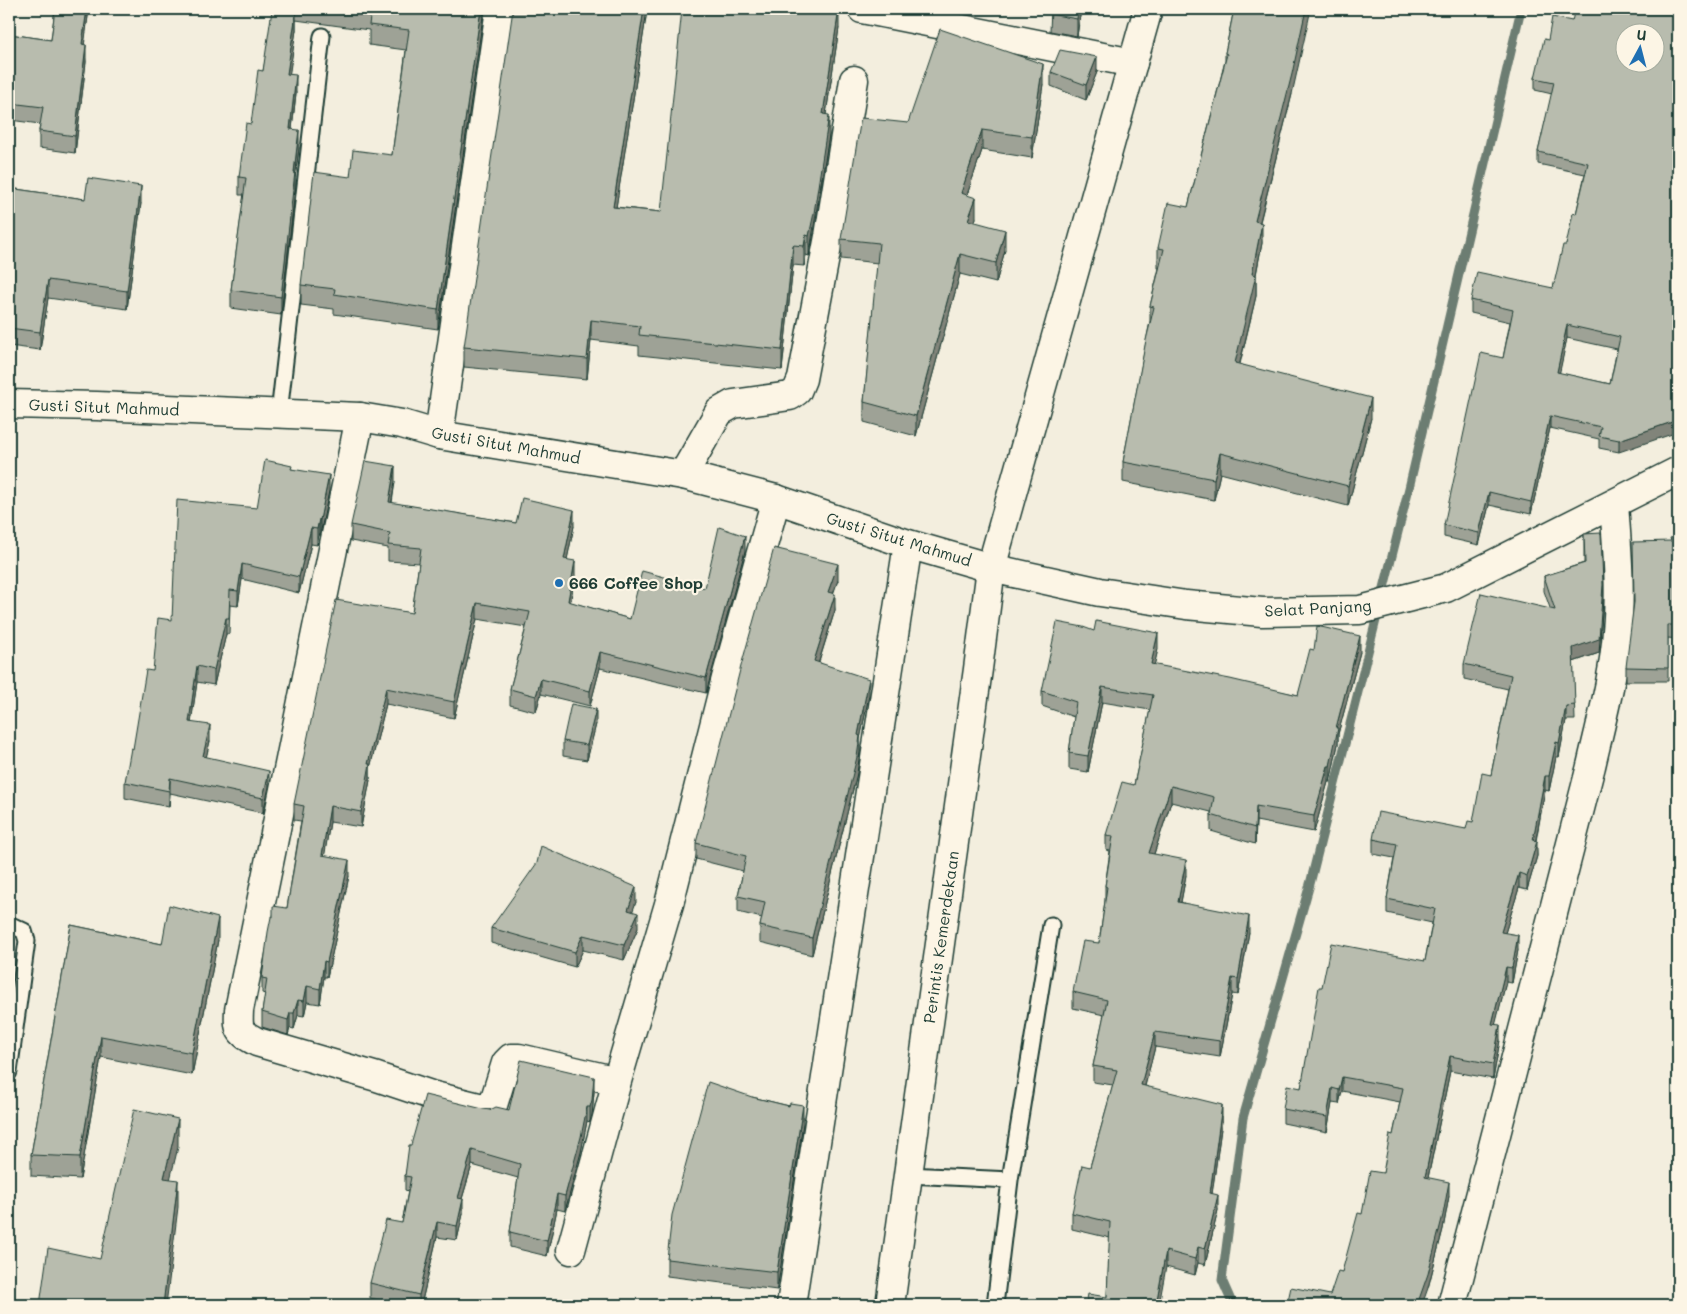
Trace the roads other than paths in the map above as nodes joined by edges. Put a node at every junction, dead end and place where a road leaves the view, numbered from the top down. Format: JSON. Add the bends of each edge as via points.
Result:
{"nodes":[{"id":1,"x":500,"y":9,"type":"edge"},
{"id":2,"x":862,"y":9,"type":"edge"},
{"id":3,"x":1148,"y":9,"type":"edge"},
{"id":4,"x":322,"y":36,"type":"dead end"},
{"id":5,"x":1133,"y":63,"type":"junction"},
{"id":6,"x":854,"y":80,"type":"dead end"},
{"id":7,"x":9,"y":404,"type":"edge"},
{"id":8,"x":280,"y":414,"type":"junction"},
{"id":9,"x":360,"y":417,"type":"junction"},
{"id":10,"x":439,"y":435,"type":"junction"},
{"id":11,"x":1678,"y":470,"type":"edge"},
{"id":12,"x":683,"y":475,"type":"junction"},
{"id":13,"x":776,"y":499,"type":"junction"},
{"id":14,"x":1614,"y":504,"type":"junction"},
{"id":15,"x":908,"y":544,"type":"junction"},
{"id":16,"x":991,"y":568,"type":"junction"},
{"id":17,"x":9,"y":924,"type":"edge"},
{"id":18,"x":1051,"y":925,"type":"dead end"},
{"id":19,"x":9,"y":1072,"type":"edge"},
{"id":20,"x":617,"y":1081,"type":"junction"},
{"id":21,"x":908,"y":1176,"type":"junction"},
{"id":22,"x":1010,"y":1180,"type":"junction"},
{"id":23,"x":571,"y":1250,"type":"dead end"},
{"id":24,"x":791,"y":1305,"type":"edge"},
{"id":25,"x":890,"y":1305,"type":"edge"},
{"id":26,"x":995,"y":1305,"type":"edge"},
{"id":27,"x":1452,"y":1305,"type":"edge"}],
"edges":[{"from":1,"to":10,"type":"main road"},
{"from":2,"to":5,"type":"main road"},
{"from":3,"to":5,"type":"main road","name":"Perintis Kemerdekaan"},
{"from":4,"to":8,"type":"lane"},
{"from":5,"to":16,"type":"main road","name":"Perintis Kemerdekaan"},
{"from":6,"to":12,"type":"main road","via":[[829,236],[797,391],[790,396],[733,404],[719,412]]},
{"from":7,"to":8,"type":"main road","name":"Gusti Situt Mahmud"},
{"from":8,"to":9,"type":"main road","name":"Gusti Situt Mahmud"},
{"from":9,"to":10,"type":"main road","name":"Gusti Situt Mahmud","via":[[402,424]]},
{"from":9,"to":20,"type":"main road","via":[[238,1026],[242,1034],[257,1042],[487,1109],[493,1105],[506,1063],[511,1058]]},
{"from":10,"to":12,"type":"main road","name":"Gusti Situt Mahmud"},
{"from":11,"to":14,"type":"main road","name":"Selat Panjang"},
{"from":12,"to":13,"type":"main road","name":"Gusti Situt Mahmud"},
{"from":13,"to":15,"type":"main road","name":"Gusti Situt Mahmud"},
{"from":13,"to":20,"type":"main road","via":[[726,678],[669,904]]},
{"from":14,"to":16,"type":"main road","name":"Selat Panjang","via":[[1446,588],[1360,610],[1262,612],[1186,605],[1100,592]]},
{"from":14,"to":27,"type":"main road","via":[[1618,558],[1617,631],[1607,696]]},
{"from":15,"to":16,"type":"main road","name":"Gusti Situt Mahmud"},
{"from":15,"to":24,"type":"main road"},
{"from":16,"to":21,"type":"main road","name":"Perintis Kemerdekaan"},
{"from":17,"to":19,"type":"lane","via":[[24,931],[27,941]]},
{"from":18,"to":22,"type":"lane"},
{"from":20,"to":23,"type":"main road"},
{"from":21,"to":22,"type":"lane"},
{"from":21,"to":25,"type":"main road","name":"Perintis Kemerdekaan"},
{"from":22,"to":26,"type":"lane"}]}
